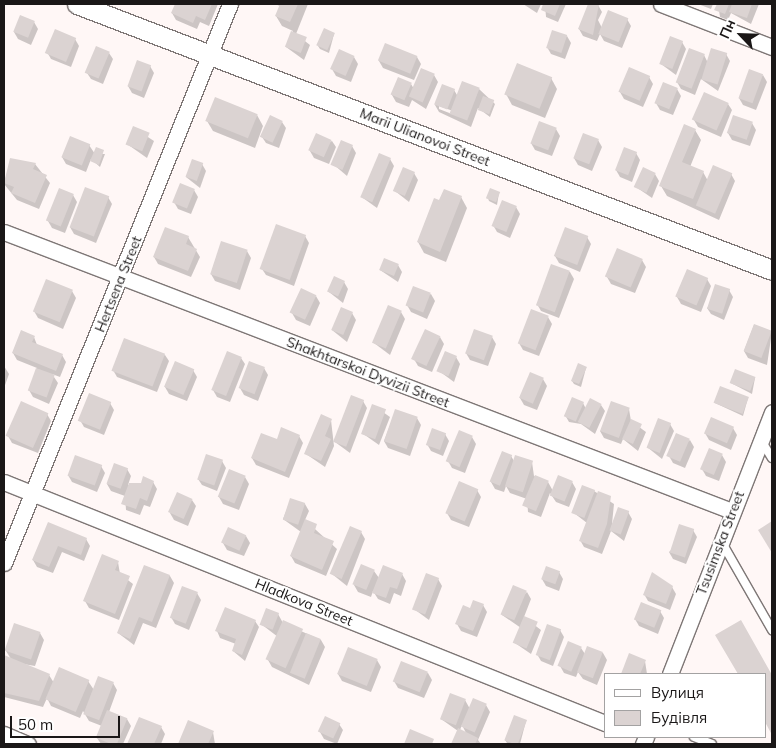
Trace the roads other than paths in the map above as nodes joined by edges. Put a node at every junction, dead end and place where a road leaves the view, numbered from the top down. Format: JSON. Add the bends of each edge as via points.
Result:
{"nodes":[{"id":1,"x":77,"y":4,"type":"edge"},
{"id":2,"x":230,"y":4,"type":"edge"},
{"id":3,"x":661,"y":4,"type":"edge"},
{"id":4,"x":772,"y":47,"type":"edge"},
{"id":5,"x":210,"y":54,"type":"junction"},
{"id":6,"x":4,"y":232,"type":"edge"},
{"id":7,"x":772,"y":270,"type":"edge"},
{"id":8,"x":121,"y":278,"type":"junction"},
{"id":9,"x":772,"y":412,"type":"edge"},
{"id":10,"x":761,"y":440,"type":"junction"},
{"id":11,"x":772,"y":458,"type":"edge"},
{"id":12,"x":4,"y":482,"type":"edge"},
{"id":13,"x":32,"y":493,"type":"junction"},
{"id":14,"x":732,"y":511,"type":"junction"},
{"id":15,"x":720,"y":540,"type":"junction"},
{"id":16,"x":4,"y":563,"type":"edge"},
{"id":17,"x":772,"y":630,"type":"edge"},
{"id":18,"x":670,"y":673,"type":"edge"},
{"id":19,"x":604,"y":723,"type":"edge"},
{"id":20,"x":4,"y":734,"type":"edge"},
{"id":21,"x":697,"y":738,"type":"edge"},
{"id":22,"x":28,"y":744,"type":"edge"},
{"id":23,"x":712,"y":744,"type":"edge"}],
"edges":[{"from":1,"to":5,"type":"street","name":"Marii Ulianovoi Street"},
{"from":2,"to":5,"type":"street","name":"Hertsena Street"},
{"from":3,"to":4,"type":"street"},
{"from":5,"to":7,"type":"street","name":"Marii Ulianovoi Street"},
{"from":5,"to":8,"type":"street","name":"Hertsena Street"},
{"from":6,"to":8,"type":"street","name":"Shakhtarskoi Dyvizii Street"},
{"from":8,"to":13,"type":"street","name":"Hertsena Street"},
{"from":8,"to":14,"type":"street","name":"Shakhtarskoi Dyvizii Street"},
{"from":9,"to":10,"type":"street","name":"Tsusimska Street"},
{"from":10,"to":11,"type":"lane"},
{"from":10,"to":14,"type":"street","name":"Tsusimska Street"},
{"from":12,"to":13,"type":"street","name":"Hladkova Street"},
{"from":13,"to":16,"type":"street","name":"Hertsena Street"},
{"from":13,"to":19,"type":"street","name":"Hladkova Street"},
{"from":14,"to":15,"type":"street","name":"Tsusimska Street"},
{"from":15,"to":17,"type":"lane"},
{"from":15,"to":18,"type":"street","name":"Tsusimska Street"},
{"from":20,"to":22,"type":"street"},
{"from":21,"to":23,"type":"lane"}]}
